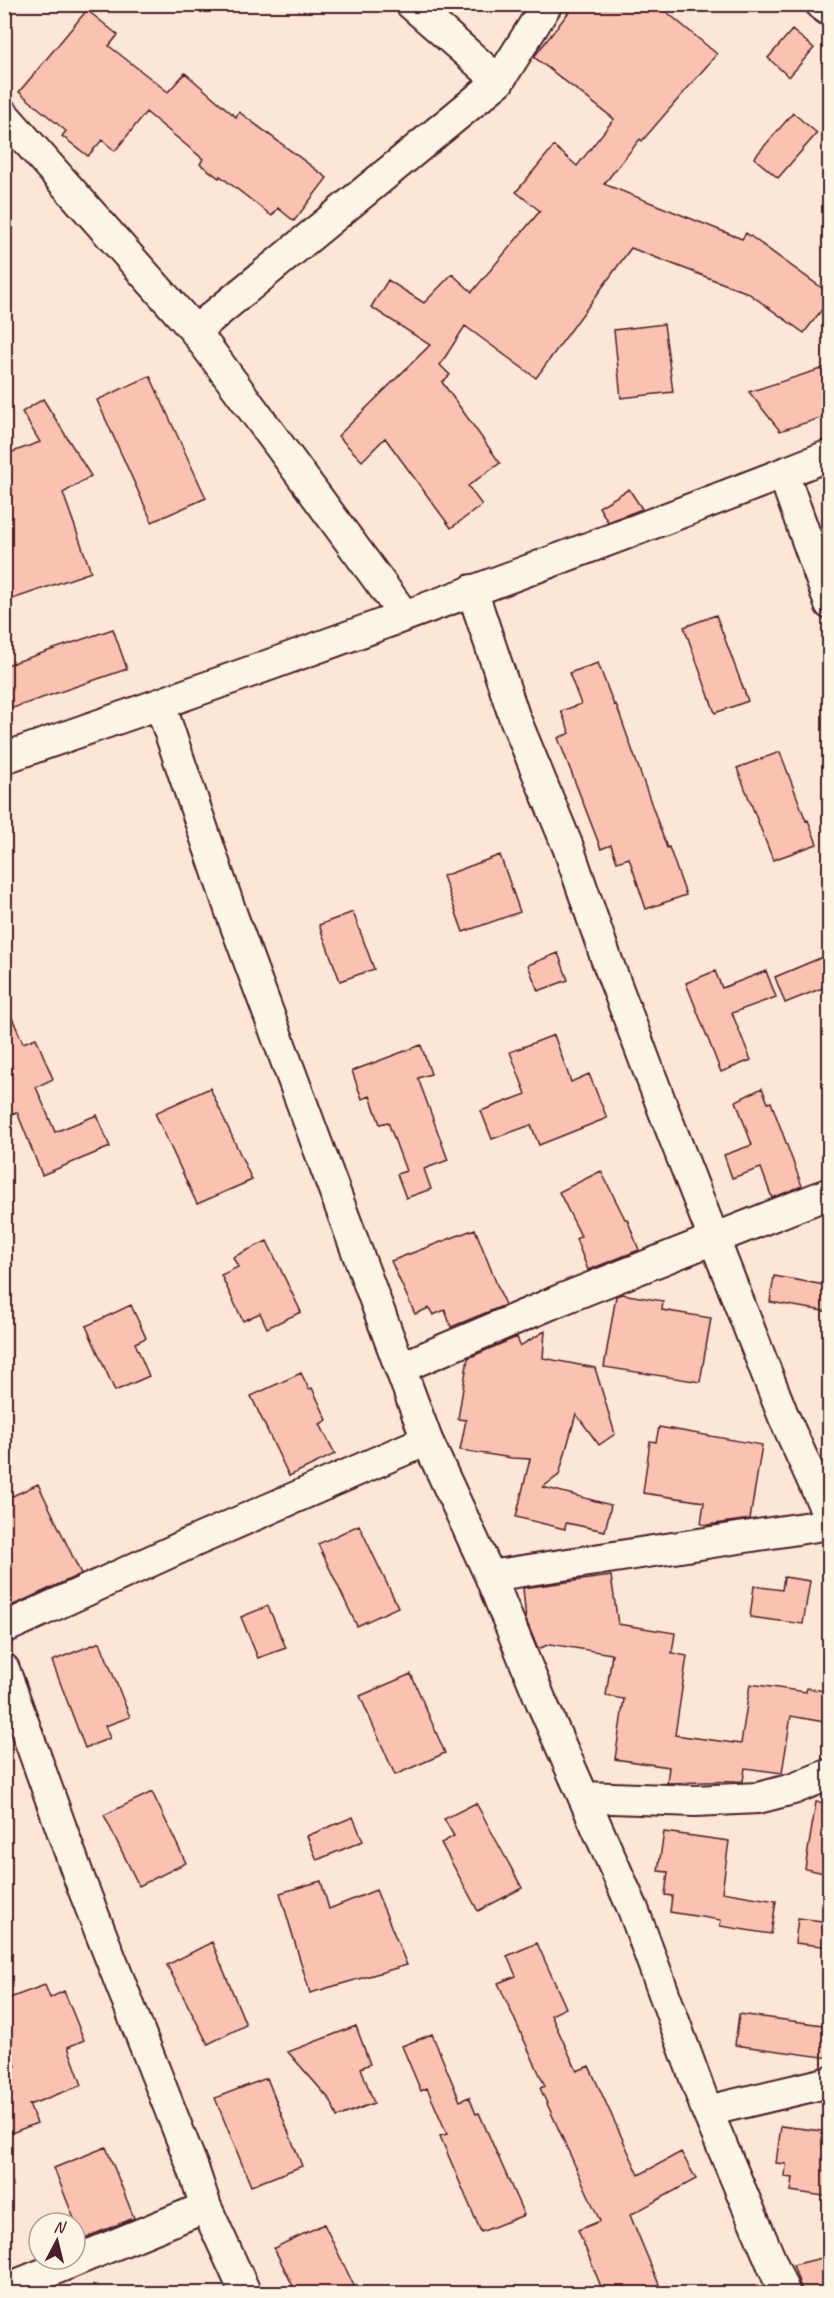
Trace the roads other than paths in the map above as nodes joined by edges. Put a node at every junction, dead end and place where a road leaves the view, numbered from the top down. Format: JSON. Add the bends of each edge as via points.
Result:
{"nodes":[{"id":1,"x":411,"y":4,"type":"edge"},
{"id":2,"x":547,"y":4,"type":"edge"},
{"id":3,"x":823,"y":4,"type":"edge"},
{"id":4,"x":830,"y":9,"type":"edge"},
{"id":5,"x":500,"y":81,"type":"junction"},
{"id":6,"x":4,"y":116,"type":"edge"},
{"id":7,"x":195,"y":331,"type":"junction"},
{"id":8,"x":830,"y":455,"type":"edge"},
{"id":9,"x":783,"y":473,"type":"junction"},
{"id":10,"x":472,"y":590,"type":"junction"},
{"id":11,"x":830,"y":604,"type":"edge"},
{"id":12,"x":404,"y":615,"type":"junction"},
{"id":13,"x":160,"y":705,"type":"junction"},
{"id":14,"x":4,"y":758,"type":"edge"},
{"id":15,"x":830,"y":1193,"type":"edge"},
{"id":16,"x":713,"y":1239,"type":"junction"},
{"id":17,"x":400,"y":1368,"type":"junction"},
{"id":18,"x":427,"y":1440,"type":"junction"},
{"id":19,"x":830,"y":1519,"type":"edge"},
{"id":20,"x":830,"y":1524,"type":"edge"},
{"id":21,"x":490,"y":1576,"type":"junction"},
{"id":22,"x":4,"y":1628,"type":"edge"},
{"id":23,"x":4,"y":1669,"type":"edge"},
{"id":24,"x":830,"y":1774,"type":"edge"},
{"id":25,"x":584,"y":1797,"type":"junction"},
{"id":26,"x":830,"y":2082,"type":"edge"},
{"id":27,"x":707,"y":2111,"type":"junction"},
{"id":28,"x":206,"y":2207,"type":"junction"},
{"id":29,"x":4,"y":2290,"type":"edge"},
{"id":30,"x":246,"y":2294,"type":"edge"},
{"id":31,"x":785,"y":2294,"type":"edge"}],
"edges":[{"from":1,"to":5,"type":"street"},
{"from":2,"to":5,"type":"street"},
{"from":3,"to":4,"type":"street"},
{"from":5,"to":7,"type":"street"},
{"from":6,"to":7,"type":"street"},
{"from":7,"to":12,"type":"street"},
{"from":8,"to":9,"type":"street"},
{"from":9,"to":10,"type":"street"},
{"from":9,"to":11,"type":"street"},
{"from":10,"to":12,"type":"street"},
{"from":10,"to":16,"type":"street","via":[[514,717],[568,847]]},
{"from":12,"to":13,"type":"street"},
{"from":13,"to":14,"type":"street"},
{"from":13,"to":17,"type":"street","via":[[233,918]]},
{"from":15,"to":16,"type":"street"},
{"from":16,"to":17,"type":"street"},
{"from":16,"to":19,"type":"street","via":[[783,1415]]},
{"from":17,"to":18,"type":"street"},
{"from":18,"to":21,"type":"street"},
{"from":18,"to":22,"type":"street"},
{"from":20,"to":21,"type":"street"},
{"from":21,"to":25,"type":"street"},
{"from":23,"to":28,"type":"street"},
{"from":24,"to":25,"type":"street","via":[[758,1798],[695,1801]]},
{"from":25,"to":27,"type":"street","via":[[633,1909]]},
{"from":26,"to":27,"type":"street"},
{"from":27,"to":31,"type":"street"},
{"from":28,"to":29,"type":"street"},
{"from":28,"to":30,"type":"street"}]}
